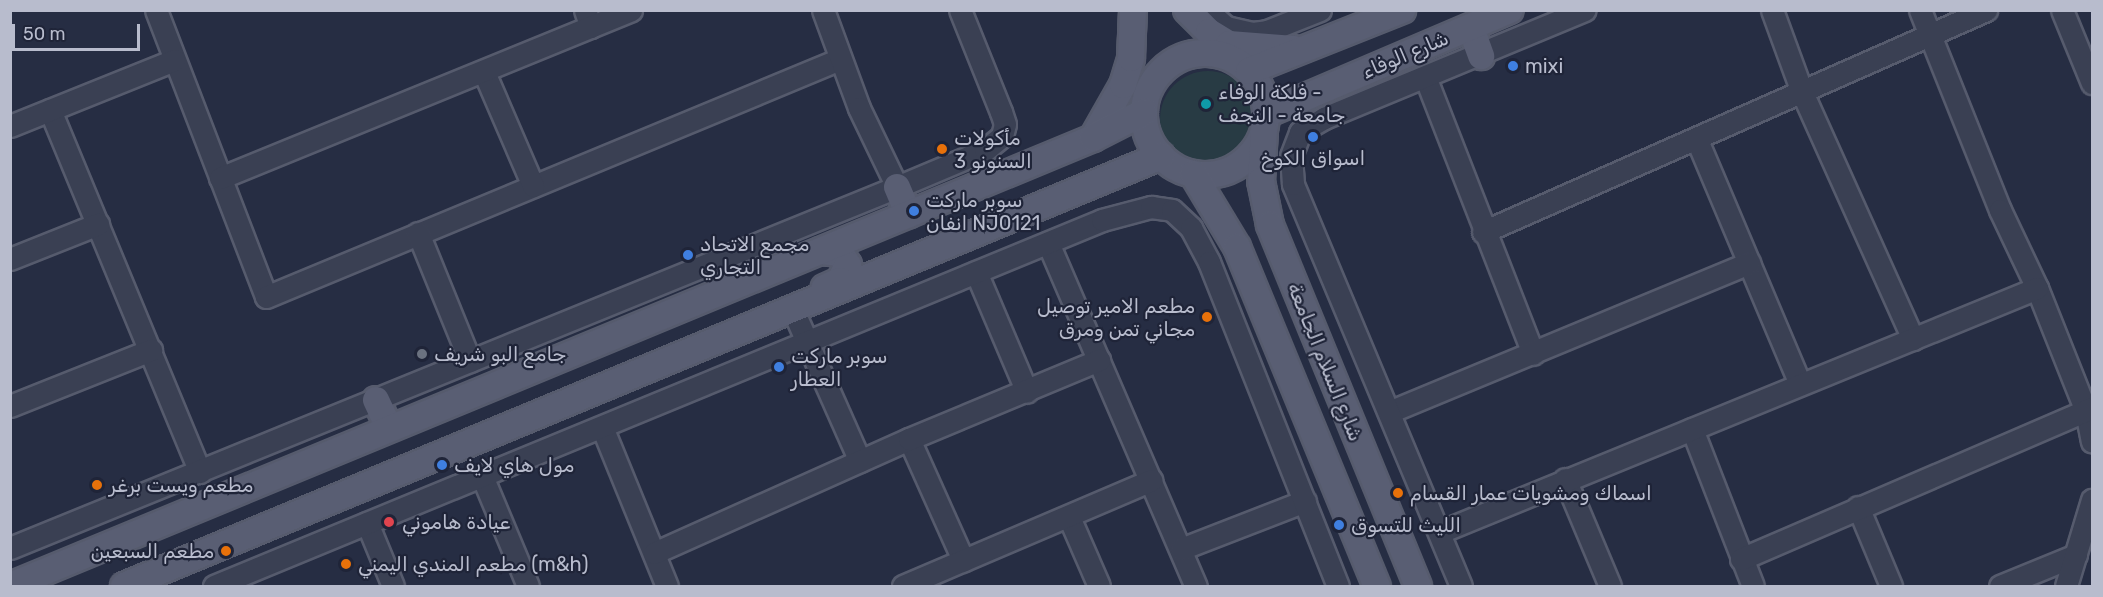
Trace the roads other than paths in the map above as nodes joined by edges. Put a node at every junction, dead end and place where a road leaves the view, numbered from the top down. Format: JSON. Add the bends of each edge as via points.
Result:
{"nodes":[{"id":1,"x":156,"y":10,"type":"edge"},
{"id":2,"x":631,"y":10,"type":"edge"},
{"id":3,"x":823,"y":10,"type":"edge"},
{"id":4,"x":960,"y":10,"type":"edge"},
{"id":5,"x":1135,"y":10,"type":"edge"},
{"id":6,"x":1178,"y":10,"type":"edge"},
{"id":7,"x":1187,"y":10,"type":"edge"},
{"id":8,"x":1207,"y":10,"type":"edge"},
{"id":9,"x":1320,"y":10,"type":"edge"},
{"id":10,"x":1402,"y":10,"type":"edge"},
{"id":11,"x":1510,"y":10,"type":"edge"},
{"id":12,"x":1585,"y":10,"type":"edge"},
{"id":13,"x":1772,"y":10,"type":"edge"},
{"id":14,"x":1920,"y":10,"type":"edge"},
{"id":15,"x":1986,"y":10,"type":"edge"},
{"id":16,"x":2062,"y":10,"type":"edge"},
{"id":17,"x":588,"y":19,"type":"edge"},
{"id":18,"x":1471,"y":28,"type":"junction"},
{"id":19,"x":1929,"y":34,"type":"junction"},
{"id":20,"x":1309,"y":49,"type":"junction"},
{"id":21,"x":1212,"y":54,"type":"junction"},
{"id":22,"x":1481,"y":56,"type":"junction"},
{"id":23,"x":840,"y":59,"type":"junction"},
{"id":24,"x":174,"y":60,"type":"junction"},
{"id":25,"x":1249,"y":71,"type":"junction"},
{"id":26,"x":484,"y":72,"type":"junction"},
{"id":27,"x":1426,"y":79,"type":"junction"},
{"id":28,"x":2092,"y":83,"type":"edge"},
{"id":29,"x":1802,"y":92,"type":"junction"},
{"id":30,"x":1146,"y":102,"type":"junction"},
{"id":31,"x":50,"y":110,"type":"junction"},
{"id":32,"x":1265,"y":122,"type":"junction"},
{"id":33,"x":10,"y":126,"type":"edge"},
{"id":34,"x":1093,"y":138,"type":"junction"},
{"id":35,"x":1697,"y":140,"type":"junction"},
{"id":36,"x":1161,"y":156,"type":"junction"},
{"id":37,"x":1193,"y":174,"type":"junction"},
{"id":38,"x":220,"y":178,"type":"junction"},
{"id":39,"x":533,"y":186,"type":"junction"},
{"id":40,"x":897,"y":187,"type":"junction"},
{"id":41,"x":909,"y":215,"type":"junction"},
{"id":42,"x":98,"y":224,"type":"junction"},
{"id":43,"x":1483,"y":232,"type":"junction"},
{"id":44,"x":418,"y":233,"type":"junction"},
{"id":45,"x":1048,"y":243,"type":"junction"},
{"id":46,"x":820,"y":250,"type":"junction"},
{"id":47,"x":10,"y":259,"type":"edge"},
{"id":48,"x":1749,"y":263,"type":"junction"},
{"id":49,"x":975,"y":272,"type":"junction"},
{"id":50,"x":2037,"y":288,"type":"junction"},
{"id":51,"x":793,"y":310,"type":"junction"},
{"id":52,"x":761,"y":322,"type":"junction"},
{"id":53,"x":1913,"y":339,"type":"junction"},
{"id":54,"x":807,"y":343,"type":"junction"},
{"id":55,"x":151,"y":350,"type":"junction"},
{"id":56,"x":1533,"y":354,"type":"junction"},
{"id":57,"x":1099,"y":360,"type":"junction"},
{"id":58,"x":470,"y":361,"type":"junction"},
{"id":59,"x":1800,"y":384,"type":"junction"},
{"id":60,"x":1028,"y":392,"type":"junction"},
{"id":61,"x":1338,"y":395,"type":"junction"},
{"id":62,"x":376,"y":400,"type":"junction"},
{"id":63,"x":10,"y":406,"type":"edge"},
{"id":64,"x":1304,"y":408,"type":"junction"},
{"id":65,"x":2089,"y":409,"type":"edge"},
{"id":66,"x":1389,"y":412,"type":"junction"},
{"id":67,"x":602,"y":427,"type":"junction"},
{"id":68,"x":389,"y":428,"type":"junction"},
{"id":69,"x":1692,"y":429,"type":"junction"},
{"id":70,"x":909,"y":439,"type":"junction"},
{"id":71,"x":2092,"y":441,"type":"edge"},
{"id":72,"x":860,"y":461,"type":"junction"},
{"id":73,"x":200,"y":472,"type":"junction"},
{"id":74,"x":482,"y":476,"type":"junction"},
{"id":75,"x":1565,"y":479,"type":"junction"},
{"id":76,"x":1151,"y":480,"type":"junction"},
{"id":77,"x":2092,"y":500,"type":"edge"},
{"id":78,"x":1305,"y":501,"type":"junction"},
{"id":79,"x":1858,"y":507,"type":"junction"},
{"id":80,"x":1069,"y":517,"type":"junction"},
{"id":81,"x":367,"y":523,"type":"junction"},
{"id":82,"x":1440,"y":532,"type":"junction"},
{"id":83,"x":10,"y":548,"type":"edge"},
{"id":84,"x":1181,"y":549,"type":"junction"},
{"id":85,"x":654,"y":553,"type":"junction"},
{"id":86,"x":2076,"y":555,"type":"junction"},
{"id":87,"x":1741,"y":559,"type":"junction"},
{"id":88,"x":963,"y":560,"type":"junction"},
{"id":89,"x":10,"y":586,"type":"edge"},
{"id":90,"x":124,"y":586,"type":"edge"},
{"id":91,"x":214,"y":586,"type":"edge"},
{"id":92,"x":393,"y":586,"type":"edge"},
{"id":93,"x":528,"y":586,"type":"edge"},
{"id":94,"x":667,"y":586,"type":"edge"},
{"id":95,"x":903,"y":586,"type":"edge"},
{"id":96,"x":1099,"y":586,"type":"edge"},
{"id":97,"x":1196,"y":586,"type":"edge"},
{"id":98,"x":1338,"y":586,"type":"edge"},
{"id":99,"x":1377,"y":586,"type":"edge"},
{"id":100,"x":1418,"y":586,"type":"edge"},
{"id":101,"x":1461,"y":586,"type":"edge"},
{"id":102,"x":1610,"y":586,"type":"edge"},
{"id":103,"x":1753,"y":586,"type":"edge"},
{"id":104,"x":1892,"y":586,"type":"edge"},
{"id":105,"x":2000,"y":586,"type":"edge"},
{"id":106,"x":2066,"y":586,"type":"edge"}],
"edges":[{"from":1,"to":24,"type":"street"},
{"from":2,"to":17,"type":"street"},
{"from":3,"to":23,"type":"street"},
{"from":4,"to":40,"type":"street","via":[[1005,124],[1002,136],[985,150]]},
{"from":5,"to":30,"type":"main road","via":[[1147,56]]},
{"from":5,"to":34,"type":"main road","via":[[1131,58],[1123,85]]},
{"from":6,"to":21,"type":"main road"},
{"from":7,"to":20,"type":"main road","via":[[1209,32],[1229,44]]},
{"from":8,"to":9,"type":"street","via":[[1226,27],[1253,33]]},
{"from":10,"to":20,"type":"main road"},
{"from":11,"to":18,"type":"main road","name":"شارع الوفاء"},
{"from":12,"to":22,"type":"street"},
{"from":13,"to":29,"type":"street"},
{"from":14,"to":19,"type":"street"},
{"from":15,"to":19,"type":"street"},
{"from":16,"to":28,"type":"street"},
{"from":17,"to":26,"type":"street"},
{"from":18,"to":22,"type":"main road"},
{"from":18,"to":32,"type":"main road","name":"شارع الوفاء"},
{"from":19,"to":29,"type":"street"},
{"from":19,"to":50,"type":"street","via":[[2000,210]]},
{"from":20,"to":25,"type":"main road"},
{"from":21,"to":25,"type":"main road","via":[[1232,59]]},
{"from":21,"to":30,"type":"main road","via":[[1191,55],[1173,62],[1158,75]]},
{"from":22,"to":27,"type":"street"},
{"from":23,"to":39,"type":"street"},
{"from":23,"to":40,"type":"street"},
{"from":24,"to":31,"type":"street"},
{"from":24,"to":38,"type":"street"},
{"from":25,"to":32,"type":"main road","via":[[1264,98]]},
{"from":26,"to":38,"type":"street"},
{"from":26,"to":39,"type":"street"},
{"from":27,"to":43,"type":"street"},
{"from":27,"to":66,"type":"street","via":[[1324,118],[1300,132],[1291,156],[1293,184]]},
{"from":29,"to":35,"type":"street"},
{"from":29,"to":53,"type":"street"},
{"from":30,"to":34,"type":"main road"},
{"from":30,"to":36,"type":"main road","via":[[1151,143]]},
{"from":31,"to":33,"type":"street"},
{"from":31,"to":42,"type":"street"},
{"from":32,"to":37,"type":"main road","via":[[1245,161],[1212,175]]},
{"from":32,"to":61,"type":"main road","name":"شارع السلام الجامعة","via":[[1263,202]]},
{"from":34,"to":41,"type":"main road"},
{"from":35,"to":43,"type":"street"},
{"from":35,"to":48,"type":"street"},
{"from":36,"to":37,"type":"main road"},
{"from":36,"to":51,"type":"main road"},
{"from":37,"to":64,"type":"main road","name":"شارع السلام الجامعة","via":[[1233,240]]},
{"from":38,"to":44,"type":"street","via":[[266,297]]},
{"from":39,"to":44,"type":"street"},
{"from":40,"to":41,"type":"main road"},
{"from":40,"to":58,"type":"street"},
{"from":41,"to":46,"type":"main road"},
{"from":42,"to":47,"type":"street"},
{"from":42,"to":55,"type":"street"},
{"from":43,"to":56,"type":"street"},
{"from":44,"to":58,"type":"street"},
{"from":45,"to":49,"type":"street"},
{"from":45,"to":57,"type":"street"},
{"from":45,"to":78,"type":"street","via":[[1102,220],[1151,207],[1172,210],[1191,228],[1209,262]]},
{"from":46,"to":52,"type":"main road","via":[[840,253],[845,260],[846,272],[840,281],[777,308]]},
{"from":46,"to":68,"type":"main road"},
{"from":48,"to":56,"type":"street"},
{"from":48,"to":59,"type":"street"},
{"from":49,"to":54,"type":"street"},
{"from":49,"to":60,"type":"street"},
{"from":50,"to":53,"type":"street"},
{"from":50,"to":65,"type":"street"},
{"from":51,"to":52,"type":"main road"},
{"from":51,"to":54,"type":"street"},
{"from":52,"to":90,"type":"main road"},
{"from":53,"to":59,"type":"street"},
{"from":54,"to":67,"type":"street"},
{"from":54,"to":72,"type":"street"},
{"from":55,"to":63,"type":"street"},
{"from":55,"to":73,"type":"street"},
{"from":56,"to":66,"type":"street"},
{"from":57,"to":60,"type":"street"},
{"from":57,"to":76,"type":"street"},
{"from":58,"to":62,"type":"street"},
{"from":59,"to":69,"type":"street"},
{"from":60,"to":70,"type":"street"},
{"from":61,"to":64,"type":"main road","via":[[1318,391],[1310,395]]},
{"from":61,"to":100,"type":"main road","name":"شارع السلام الجامعة"},
{"from":62,"to":68,"type":"main road"},
{"from":62,"to":73,"type":"street"},
{"from":64,"to":99,"type":"main road","name":"شارع السلام الجامعة"},
{"from":65,"to":71,"type":"street"},
{"from":65,"to":79,"type":"street"},
{"from":66,"to":82,"type":"street"},
{"from":67,"to":74,"type":"street"},
{"from":67,"to":85,"type":"street"},
{"from":68,"to":89,"type":"main road"},
{"from":69,"to":75,"type":"street"},
{"from":69,"to":87,"type":"street"},
{"from":70,"to":72,"type":"street"},
{"from":70,"to":88,"type":"street"},
{"from":72,"to":85,"type":"street"},
{"from":73,"to":83,"type":"street"},
{"from":74,"to":81,"type":"street"},
{"from":74,"to":93,"type":"street"},
{"from":75,"to":82,"type":"street"},
{"from":75,"to":102,"type":"street"},
{"from":76,"to":80,"type":"street"},
{"from":76,"to":84,"type":"street"},
{"from":77,"to":86,"type":"street"},
{"from":78,"to":84,"type":"street"},
{"from":78,"to":98,"type":"street"},
{"from":79,"to":87,"type":"street"},
{"from":79,"to":104,"type":"street"},
{"from":80,"to":88,"type":"street"},
{"from":80,"to":96,"type":"street"},
{"from":81,"to":91,"type":"street"},
{"from":81,"to":92,"type":"street"},
{"from":82,"to":101,"type":"street"},
{"from":84,"to":97,"type":"street"},
{"from":85,"to":94,"type":"street"},
{"from":86,"to":105,"type":"street"},
{"from":86,"to":106,"type":"street"},
{"from":87,"to":103,"type":"street"},
{"from":88,"to":95,"type":"street"}]}
